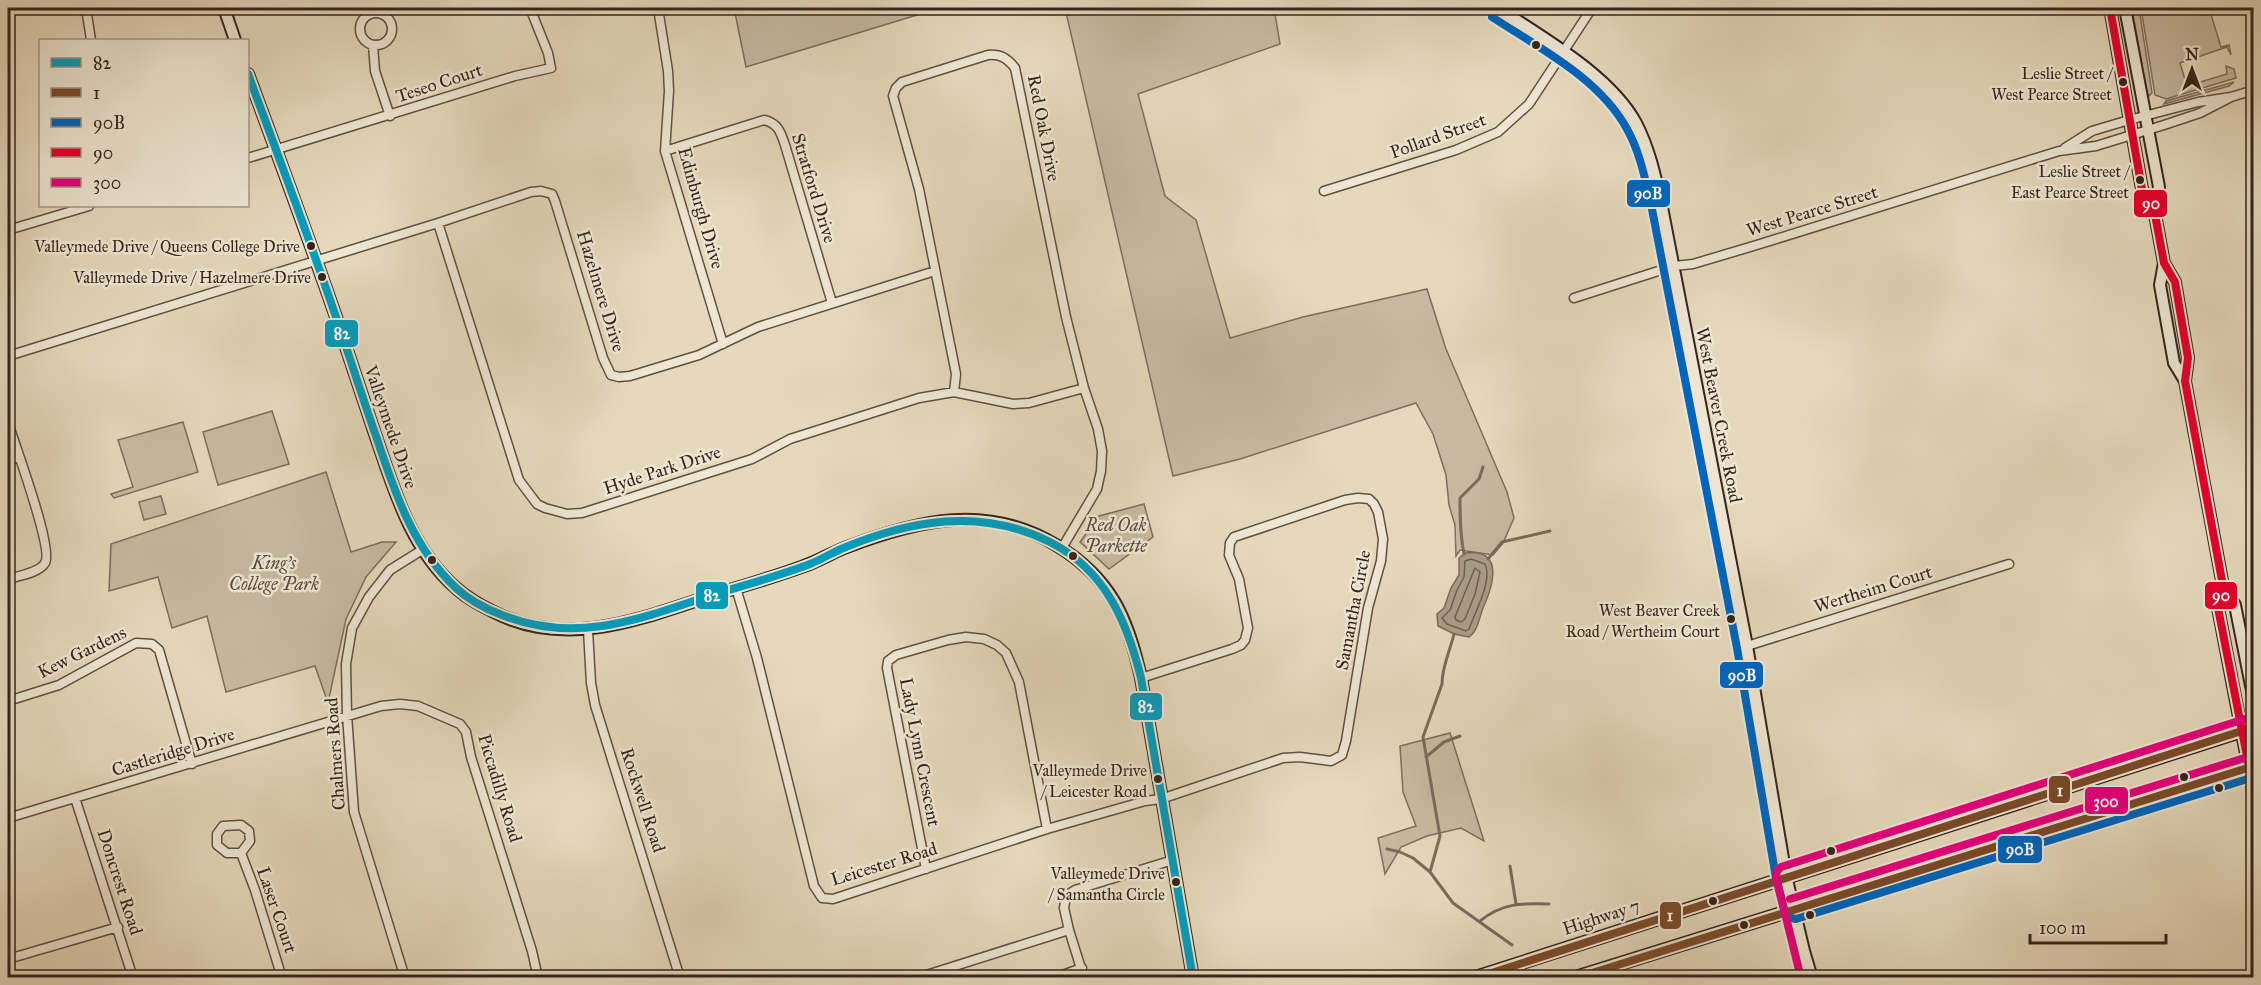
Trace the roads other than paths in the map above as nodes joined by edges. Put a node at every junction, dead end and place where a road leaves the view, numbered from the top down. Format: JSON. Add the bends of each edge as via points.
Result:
{"nodes":[{"id":1,"x":13,"y":8,"type":"edge"},
{"id":2,"x":86,"y":8,"type":"edge"},
{"id":3,"x":224,"y":8,"type":"edge"},
{"id":4,"x":530,"y":8,"type":"edge"},
{"id":5,"x":658,"y":8,"type":"edge"},
{"id":6,"x":1498,"y":8,"type":"edge"},
{"id":7,"x":1592,"y":8,"type":"edge"},
{"id":8,"x":2110,"y":8,"type":"edge"},
{"id":9,"x":2125,"y":8,"type":"edge"},
{"id":10,"x":8,"y":9,"type":"edge"},
{"id":11,"x":91,"y":39,"type":"edge"},
{"id":12,"x":235,"y":39,"type":"edge"},
{"id":13,"x":373,"y":45,"type":"dead end"},
{"id":14,"x":1564,"y":53,"type":"junction"},
{"id":15,"x":249,"y":77,"type":"edge"},
{"id":16,"x":2253,"y":90,"type":"edge"},
{"id":17,"x":2231,"y":97,"type":"junction"},
{"id":18,"x":390,"y":116,"type":"junction"},
{"id":19,"x":2146,"y":116,"type":"junction"},
{"id":20,"x":2129,"y":120,"type":"junction"},
{"id":21,"x":2149,"y":129,"type":"junction"},
{"id":22,"x":2131,"y":134,"type":"junction"},
{"id":23,"x":276,"y":149,"type":"junction"},
{"id":24,"x":665,"y":151,"type":"junction"},
{"id":25,"x":2060,"y":151,"type":"junction"},
{"id":26,"x":249,"y":158,"type":"edge"},
{"id":27,"x":1324,"y":191,"type":"dead end"},
{"id":28,"x":86,"y":207,"type":"edge"},
{"id":29,"x":2154,"y":209,"type":"junction"},
{"id":30,"x":438,"y":223,"type":"junction"},
{"id":31,"x":8,"y":230,"type":"edge"},
{"id":32,"x":316,"y":260,"type":"junction"},
{"id":33,"x":1674,"y":266,"type":"junction"},
{"id":34,"x":935,"y":271,"type":"junction"},
{"id":35,"x":1574,"y":298,"type":"dead end"},
{"id":36,"x":832,"y":303,"type":"junction"},
{"id":37,"x":723,"y":344,"type":"junction"},
{"id":38,"x":8,"y":356,"type":"edge"},
{"id":39,"x":1084,"y":388,"type":"junction"},
{"id":40,"x":954,"y":392,"type":"junction"},
{"id":41,"x":8,"y":422,"type":"edge"},
{"id":42,"x":19,"y":457,"type":"junction"},
{"id":43,"x":8,"y":460,"type":"edge"},
{"id":44,"x":1062,"y":548,"type":"junction"},
{"id":45,"x":422,"y":550,"type":"junction"},
{"id":46,"x":2009,"y":564,"type":"dead end"},
{"id":47,"x":8,"y":579,"type":"edge"},
{"id":48,"x":2223,"y":586,"type":"junction"},
{"id":49,"x":736,"y":588,"type":"junction"},
{"id":50,"x":588,"y":630,"type":"junction"},
{"id":51,"x":1747,"y":646,"type":"junction"},
{"id":52,"x":1141,"y":678,"type":"junction"},
{"id":53,"x":8,"y":700,"type":"edge"},
{"id":54,"x":2253,"y":701,"type":"edge"},
{"id":55,"x":347,"y":715,"type":"junction"},
{"id":56,"x":2247,"y":729,"type":"edge"},
{"id":57,"x":192,"y":764,"type":"junction"},
{"id":58,"x":2251,"y":766,"type":"edge"},
{"id":59,"x":2253,"y":795,"type":"edge"},
{"id":60,"x":75,"y":798,"type":"junction"},
{"id":61,"x":1161,"y":799,"type":"junction"},
{"id":62,"x":8,"y":818,"type":"edge"},
{"id":63,"x":1047,"y":829,"type":"junction"},
{"id":64,"x":241,"y":853,"type":"dead end"},
{"id":65,"x":1173,"y":861,"type":"junction"},
{"id":66,"x":926,"y":869,"type":"junction"},
{"id":67,"x":1786,"y":876,"type":"junction"},
{"id":68,"x":1793,"y":909,"type":"junction"},
{"id":69,"x":118,"y":927,"type":"junction"},
{"id":70,"x":1069,"y":930,"type":"junction"},
{"id":71,"x":8,"y":959,"type":"edge"},
{"id":72,"x":1083,"y":973,"type":"edge"},
{"id":73,"x":133,"y":978,"type":"edge"},
{"id":74,"x":282,"y":978,"type":"edge"},
{"id":75,"x":405,"y":978,"type":"edge"},
{"id":76,"x":537,"y":978,"type":"edge"},
{"id":77,"x":680,"y":978,"type":"edge"},
{"id":78,"x":917,"y":978,"type":"edge"},
{"id":79,"x":1054,"y":978,"type":"edge"},
{"id":80,"x":1193,"y":978,"type":"edge"},
{"id":81,"x":1474,"y":978,"type":"edge"},
{"id":82,"x":1574,"y":978,"type":"edge"},
{"id":83,"x":1812,"y":978,"type":"edge"}],
"edges":[{"from":1,"to":10,"type":"street"},
{"from":2,"to":11,"type":"street"},
{"from":3,"to":12,"type":"street"},
{"from":4,"to":18,"type":"street","name":"Teseo Court","via":[[551,68]]},
{"from":5,"to":24,"type":"street","name":"Edinburgh Drive","via":[[669,91]]},
{"from":6,"to":14,"type":"street","name":"West Beaver Creek Road"},
{"from":7,"to":14,"type":"street","name":"Pollard Street"},
{"from":8,"to":20,"type":"street"},
{"from":9,"to":19,"type":"street"},
{"from":13,"to":18,"type":"street","via":[[375,71]]},
{"from":14,"to":27,"type":"street","name":"Pollard Street","via":[[1529,104],[1498,132],[1456,150]]},
{"from":14,"to":33,"type":"street","name":"West Beaver Creek Road","via":[[1606,85],[1636,122],[1649,151]]},
{"from":15,"to":23,"type":"street","name":"Valleymede Drive"},
{"from":16,"to":17,"type":"street"},
{"from":17,"to":19,"type":"street","name":"West Pearce Street"},
{"from":17,"to":21,"type":"street","name":"West Pearce Street","via":[[2200,113]]},
{"from":18,"to":23,"type":"street","name":"Teseo Court"},
{"from":19,"to":20,"type":"street","name":"West Pearce Street"},
{"from":19,"to":21,"type":"street"},
{"from":20,"to":22,"type":"street"},
{"from":20,"to":25,"type":"street","name":"West Pearce Street","via":[[2092,131]]},
{"from":21,"to":22,"type":"street","name":"West Pearce Street"},
{"from":21,"to":29,"type":"street","via":[[2159,187]]},
{"from":22,"to":25,"type":"street","name":"West Pearce Street","via":[[2096,146]]},
{"from":22,"to":29,"type":"street","via":[[2142,189]]},
{"from":23,"to":26,"type":"street","name":"Teseo Court"},
{"from":23,"to":32,"type":"street","name":"Valleymede Drive"},
{"from":24,"to":36,"type":"street","name":"Stratford Drive","via":[[764,120],[776,126]]},
{"from":24,"to":37,"type":"street","name":"Edinburgh Drive"},
{"from":25,"to":33,"type":"street","name":"West Pearce Street","via":[[1693,264]]},
{"from":28,"to":31,"type":"street"},
{"from":29,"to":48,"type":"street","via":[[2164,263],[2160,285],[2174,363],[2185,381]]},
{"from":30,"to":32,"type":"street","name":"Hazelmere Drive"},
{"from":30,"to":37,"type":"street","name":"Hazelmere Drive","via":[[531,192],[552,194],[611,375],[630,376]]},
{"from":30,"to":40,"type":"street","name":"Hyde Park Drive","via":[[519,480],[545,508],[582,513],[752,459],[790,439],[919,398]]},
{"from":32,"to":38,"type":"street","name":"Hazelmere Drive"},
{"from":32,"to":45,"type":"street","name":"Valleymede Drive","via":[[402,512]]},
{"from":33,"to":35,"type":"street","name":"West Pearce Street"},
{"from":33,"to":51,"type":"street","name":"West Beaver Creek Road"},
{"from":34,"to":36,"type":"street","name":"Hazelmere Drive"},
{"from":34,"to":39,"type":"street","name":"Red Oak Drive","via":[[919,189],[893,96],[902,82],[999,54],[1015,68],[1019,83],[1061,295]]},
{"from":34,"to":40,"type":"street","name":"Red Oak Drive","via":[[956,374]]},
{"from":36,"to":37,"type":"street","name":"Hazelmere Drive","via":[[758,327]]},
{"from":39,"to":40,"type":"street","name":"Hyde Park Drive","via":[[1013,404]]},
{"from":39,"to":44,"type":"street","name":"Red Oak Drive","via":[[1098,429],[1101,471],[1097,489]]},
{"from":41,"to":42,"type":"street"},
{"from":42,"to":43,"type":"street"},
{"from":42,"to":47,"type":"street","via":[[48,554],[45,564],[38,569]]},
{"from":44,"to":49,"type":"street","name":"Valleymede Drive","via":[[1016,525],[986,519],[949,519],[849,546],[808,565]]},
{"from":44,"to":52,"type":"street","name":"Valleymede Drive","via":[[1083,563],[1123,614]]},
{"from":45,"to":50,"type":"street","name":"Valleymede Drive","via":[[458,591],[507,619],[549,629]]},
{"from":45,"to":55,"type":"street","name":"Chalmers Road","via":[[390,570],[355,620],[347,647]]},
{"from":46,"to":51,"type":"street","name":"Wertheim Court"},
{"from":48,"to":54,"type":"street","via":[[2235,604]]},
{"from":48,"to":56,"type":"street","via":[[2218,608]]},
{"from":49,"to":50,"type":"street","name":"Valleymede Drive","via":[[653,615]]},
{"from":49,"to":66,"type":"street","name":"Leicester Road","via":[[758,658],[818,894],[833,898]]},
{"from":50,"to":77,"type":"street","name":"Rockwell Road","via":[[595,705]]},
{"from":51,"to":67,"type":"street","name":"West Beaver Creek Road"},
{"from":52,"to":61,"type":"street","name":"Valleymede Drive"},
{"from":52,"to":61,"type":"street","name":"Samantha Circle","via":[[1232,649],[1245,640],[1248,628],[1242,589],[1229,555],[1234,537],[1345,500],[1369,499],[1374,504],[1383,550],[1368,608],[1342,755],[1331,761],[1276,759]]},
{"from":53,"to":57,"type":"street","name":"Kew Gardens","via":[[59,685],[136,643],[152,644],[159,650]]},
{"from":55,"to":57,"type":"street","name":"Castleridge Drive"},
{"from":55,"to":75,"type":"street","name":"Chalmers Road","via":[[354,812]]},
{"from":55,"to":76,"type":"street","name":"Piccadilly Road","via":[[381,706],[412,705],[465,729]]},
{"from":56,"to":58,"type":"street"},
{"from":56,"to":67,"type":"main road","name":"Highway 7"},
{"from":57,"to":60,"type":"street","name":"Castleridge Drive"},
{"from":58,"to":59,"type":"street"},
{"from":58,"to":68,"type":"main road"},
{"from":60,"to":62,"type":"street","name":"Castleridge Drive"},
{"from":60,"to":69,"type":"street","name":"Doncrest Road"},
{"from":61,"to":63,"type":"street","name":"Leicester Road"},
{"from":61,"to":65,"type":"street","name":"Valleymede Drive"},
{"from":63,"to":66,"type":"street","name":"Leicester Road"},
{"from":63,"to":66,"type":"street","name":"Lady Lynn Crescent","via":[[1019,682],[1006,653],[984,639],[966,637],[896,655],[888,661],[887,668]]},
{"from":64,"to":74,"type":"street","name":"Laser Court"},
{"from":65,"to":70,"type":"street","via":[[1075,890],[1066,896],[1064,908]]},
{"from":65,"to":80,"type":"street","name":"Valleymede Drive"},
{"from":67,"to":68,"type":"street","name":"West Beaver Creek Road"},
{"from":67,"to":81,"type":"main road","name":"Highway 7"},
{"from":68,"to":82,"type":"main road"},
{"from":68,"to":83,"type":"street","name":"West Beaver Creek Road"},
{"from":69,"to":71,"type":"street"},
{"from":69,"to":73,"type":"street","name":"Doncrest Road"},
{"from":70,"to":72,"type":"street"},
{"from":70,"to":78,"type":"street"},
{"from":72,"to":79,"type":"street"}]}
